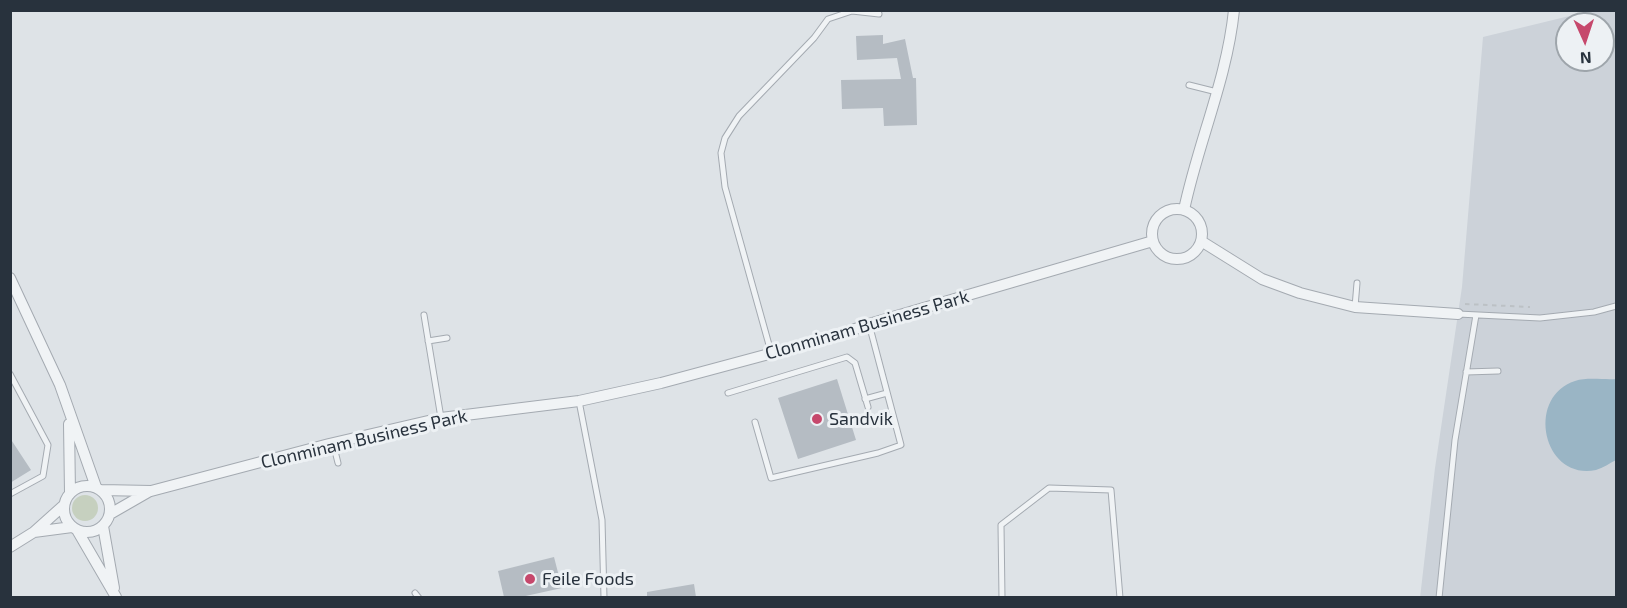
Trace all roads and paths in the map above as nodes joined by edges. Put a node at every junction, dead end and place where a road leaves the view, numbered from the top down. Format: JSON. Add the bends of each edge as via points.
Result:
{"nodes":[{"id":1,"x":1234,"y":10,"type":"edge"},
{"id":2,"x":879,"y":14,"type":"dead end"},
{"id":3,"x":1189,"y":85,"type":"dead end"},
{"id":4,"x":1216,"y":92,"type":"junction"},
{"id":5,"x":1184,"y":210,"type":"junction"},
{"id":6,"x":1153,"y":241,"type":"junction"},
{"id":7,"x":1202,"y":241,"type":"junction"},
{"id":8,"x":10,"y":278,"type":"edge"},
{"id":9,"x":1357,"y":283,"type":"dead end"},
{"id":10,"x":1617,"y":306,"type":"edge"},
{"id":11,"x":1355,"y":307,"type":"junction"},
{"id":12,"x":1532,"y":308,"type":"dead end"},
{"id":13,"x":1461,"y":313,"type":"junction"},
{"id":14,"x":424,"y":315,"type":"dead end"},
{"id":15,"x":1476,"y":315,"type":"junction"},
{"id":16,"x":869,"y":324,"type":"junction"},
{"id":17,"x":447,"y":338,"type":"dead end"},
{"id":18,"x":428,"y":341,"type":"junction"},
{"id":19,"x":771,"y":352,"type":"junction"},
{"id":20,"x":1498,"y":371,"type":"dead end"},
{"id":21,"x":1466,"y":372,"type":"junction"},
{"id":22,"x":10,"y":374,"type":"edge"},
{"id":23,"x":728,"y":393,"type":"dead end"},
{"id":24,"x":887,"y":393,"type":"junction"},
{"id":25,"x":865,"y":399,"type":"junction"},
{"id":26,"x":579,"y":401,"type":"junction"},
{"id":27,"x":868,"y":407,"type":"dead end"},
{"id":28,"x":69,"y":415,"type":"junction"},
{"id":29,"x":441,"y":418,"type":"junction"},
{"id":30,"x":755,"y":422,"type":"dead end"},
{"id":31,"x":333,"y":443,"type":"junction"},
{"id":32,"x":338,"y":463,"type":"dead end"},
{"id":33,"x":99,"y":489,"type":"junction"},
{"id":34,"x":151,"y":490,"type":"junction"},
{"id":35,"x":70,"y":493,"type":"junction"},
{"id":36,"x":10,"y":494,"type":"edge"},
{"id":37,"x":63,"y":506,"type":"junction"},
{"id":38,"x":110,"y":514,"type":"junction"},
{"id":39,"x":103,"y":526,"type":"junction"},
{"id":40,"x":74,"y":529,"type":"junction"},
{"id":41,"x":34,"y":532,"type":"junction"},
{"id":42,"x":10,"y":548,"type":"edge"},
{"id":43,"x":116,"y":597,"type":"edge"},
{"id":44,"x":604,"y":597,"type":"edge"},
{"id":45,"x":1002,"y":597,"type":"edge"},
{"id":46,"x":1120,"y":597,"type":"edge"},
{"id":47,"x":1439,"y":597,"type":"edge"}],
"edges":[{"from":1,"to":4,"type":"street"},
{"from":2,"to":19,"type":"lane","via":[[852,11],[828,19],[739,116],[725,138],[721,153],[727,196]]},
{"from":3,"to":4,"type":"lane"},
{"from":4,"to":5,"type":"street"},
{"from":5,"to":6,"type":"street","via":[[1162,214],[1153,226]]},
{"from":5,"to":7,"type":"street","via":[[1201,226]]},
{"from":6,"to":7,"type":"street","via":[[1162,255],[1177,260],[1192,254]]},
{"from":6,"to":16,"type":"street","name":"Clonminam Business Park"},
{"from":7,"to":11,"type":"street","via":[[1262,279]]},
{"from":8,"to":28,"type":"street","via":[[60,385]]},
{"from":9,"to":11,"type":"lane"},
{"from":10,"to":15,"type":"lane","via":[[1540,318]]},
{"from":11,"to":13,"type":"street"},
{"from":12,"to":13,"type":"path","via":[[1465,304]]},
{"from":13,"to":15,"type":"lane"},
{"from":14,"to":18,"type":"lane"},
{"from":15,"to":21,"type":"lane"},
{"from":16,"to":19,"type":"street","name":"Clonminam Business Park"},
{"from":16,"to":24,"type":"lane"},
{"from":17,"to":18,"type":"lane"},
{"from":18,"to":29,"type":"lane"},
{"from":19,"to":26,"type":"street","name":"Clonminam Business Park"},
{"from":20,"to":21,"type":"lane"},
{"from":21,"to":47,"type":"lane"},
{"from":22,"to":36,"type":"lane","via":[[48,445],[43,476]]},
{"from":23,"to":25,"type":"lane","via":[[847,357],[855,363]]},
{"from":24,"to":25,"type":"lane"},
{"from":24,"to":30,"type":"lane","via":[[901,445],[771,478]]},
{"from":25,"to":27,"type":"lane"},
{"from":26,"to":29,"type":"street","name":"Clonminam Business Park"},
{"from":26,"to":44,"type":"lane","via":[[602,520]]},
{"from":28,"to":33,"type":"street"},
{"from":28,"to":35,"type":"street"},
{"from":29,"to":31,"type":"street","name":"Clonminam Business Park"},
{"from":31,"to":32,"type":"lane"},
{"from":31,"to":34,"type":"street","name":"Clonminam Business Park"},
{"from":33,"to":34,"type":"street","name":"Clonminam Business Park"},
{"from":33,"to":35,"type":"street","via":[[83,486]]},
{"from":33,"to":38,"type":"street","via":[[109,501]]},
{"from":34,"to":38,"type":"street","name":"Clonminam Business Park"},
{"from":35,"to":37,"type":"street"},
{"from":37,"to":40,"type":"street"},
{"from":37,"to":41,"type":"street"},
{"from":38,"to":39,"type":"street"},
{"from":39,"to":40,"type":"street","via":[[91,532]]},
{"from":39,"to":43,"type":"street"},
{"from":40,"to":41,"type":"street"},
{"from":40,"to":43,"type":"street"},
{"from":41,"to":42,"type":"street"},
{"from":45,"to":46,"type":"lane","via":[[1001,525],[1049,488],[1111,490]]}]}
